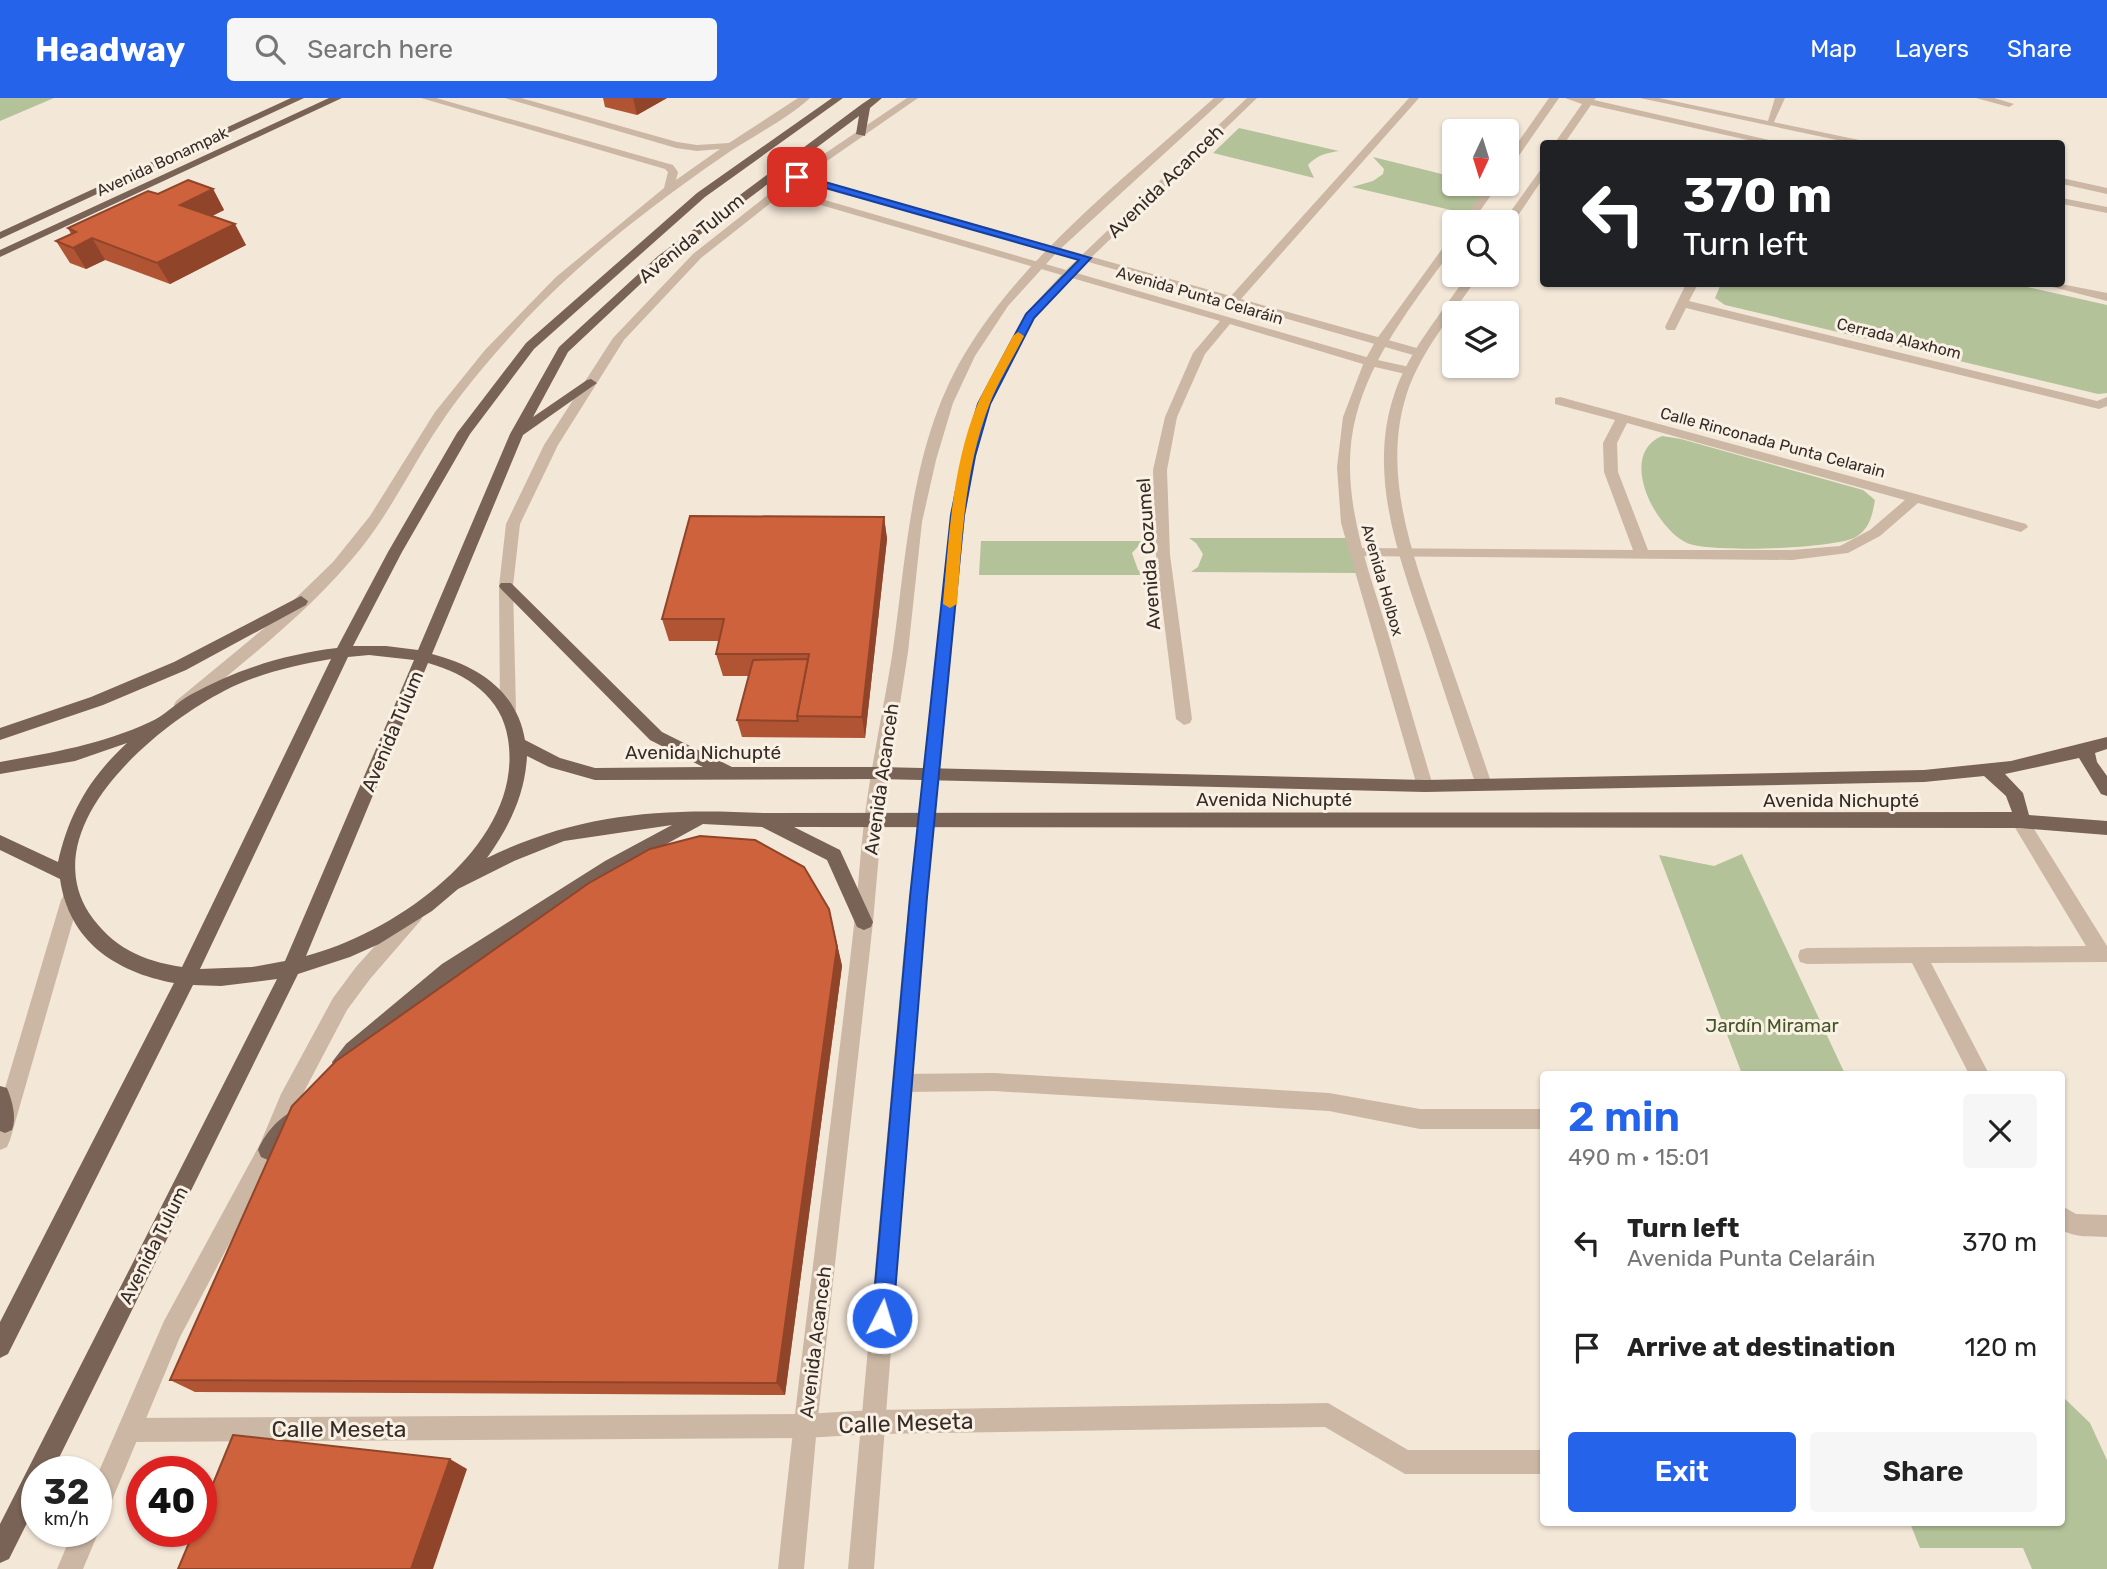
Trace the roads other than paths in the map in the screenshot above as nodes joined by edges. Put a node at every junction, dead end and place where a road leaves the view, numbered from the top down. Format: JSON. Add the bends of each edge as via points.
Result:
{"nodes":[{"id":1,"x":299,"y":98,"type":"edge"},
{"id":2,"x":426,"y":98,"type":"edge"},
{"id":3,"x":510,"y":98,"type":"edge"},
{"id":4,"x":805,"y":98,"type":"edge"},
{"id":5,"x":838,"y":98,"type":"edge"},
{"id":6,"x":877,"y":98,"type":"edge"},
{"id":7,"x":914,"y":98,"type":"edge"},
{"id":8,"x":1220,"y":98,"type":"edge"},
{"id":9,"x":1252,"y":98,"type":"edge"},
{"id":10,"x":1414,"y":98,"type":"edge"},
{"id":11,"x":1555,"y":98,"type":"edge"},
{"id":12,"x":1570,"y":98,"type":"edge"},
{"id":13,"x":1644,"y":98,"type":"edge"},
{"id":14,"x":1780,"y":98,"type":"edge"},
{"id":15,"x":1981,"y":98,"type":"edge"},
{"id":16,"x":335,"y":99,"type":"edge"},
{"id":17,"x":1590,"y":100,"type":"edge"},
{"id":18,"x":2010,"y":101,"type":"edge"},
{"id":19,"x":865,"y":106,"type":"junction"},
{"id":20,"x":2008,"y":118,"type":"dead end"},
{"id":21,"x":1770,"y":122,"type":"junction"},
{"id":22,"x":861,"y":134,"type":"junction"},
{"id":23,"x":1562,"y":140,"type":"edge"},
{"id":24,"x":1757,"y":140,"type":"edge"},
{"id":25,"x":1854,"y":140,"type":"edge"},
{"id":26,"x":734,"y":144,"type":"junction"},
{"id":27,"x":676,"y":145,"type":"junction"},
{"id":28,"x":1519,"y":148,"type":"edge"},
{"id":29,"x":652,"y":162,"type":"junction"},
{"id":30,"x":1540,"y":174,"type":"edge"},
{"id":31,"x":797,"y":177,"type":"junction"},
{"id":32,"x":2065,"y":182,"type":"edge"},
{"id":33,"x":668,"y":187,"type":"junction"},
{"id":34,"x":780,"y":190,"type":"junction"},
{"id":35,"x":2107,"y":191,"type":"edge"},
{"id":36,"x":2065,"y":202,"type":"edge"},
{"id":37,"x":1516,"y":210,"type":"edge"},
{"id":38,"x":2107,"y":210,"type":"edge"},
{"id":39,"x":0,"y":236,"type":"edge"},
{"id":40,"x":1054,"y":249,"type":"junction"},
{"id":41,"x":0,"y":254,"type":"edge"},
{"id":42,"x":1442,"y":257,"type":"edge"},
{"id":43,"x":1086,"y":258,"type":"junction"},
{"id":44,"x":1041,"y":264,"type":"junction"},
{"id":45,"x":1069,"y":273,"type":"junction"},
{"id":46,"x":1465,"y":287,"type":"edge"},
{"id":47,"x":1690,"y":287,"type":"edge"},
{"id":48,"x":2062,"y":287,"type":"edge"},
{"id":49,"x":2107,"y":297,"type":"edge"},
{"id":50,"x":1233,"y":301,"type":"junction"},
{"id":51,"x":1682,"y":303,"type":"junction"},
{"id":52,"x":1228,"y":319,"type":"junction"},
{"id":53,"x":1671,"y":327,"type":"dead end"},
{"id":54,"x":1380,"y":343,"type":"junction"},
{"id":55,"x":1420,"y":353,"type":"junction"},
{"id":56,"x":1370,"y":362,"type":"junction"},
{"id":57,"x":1410,"y":371,"type":"junction"},
{"id":58,"x":591,"y":383,"type":"junction"},
{"id":59,"x":1560,"y":401,"type":"dead end"},
{"id":60,"x":2107,"y":401,"type":"edge"},
{"id":61,"x":1623,"y":418,"type":"junction"},
{"id":62,"x":517,"y":434,"type":"junction"},
{"id":63,"x":1915,"y":499,"type":"junction"},
{"id":64,"x":2021,"y":527,"type":"dead end"},
{"id":65,"x":1357,"y":553,"type":"junction"},
{"id":66,"x":1405,"y":553,"type":"junction"},
{"id":67,"x":1642,"y":554,"type":"junction"},
{"id":68,"x":506,"y":586,"type":"junction"},
{"id":69,"x":301,"y":601,"type":"junction"},
{"id":70,"x":343,"y":651,"type":"junction"},
{"id":71,"x":424,"y":656,"type":"junction"},
{"id":72,"x":508,"y":711,"type":"junction"},
{"id":73,"x":171,"y":715,"type":"junction"},
{"id":74,"x":1184,"y":719,"type":"dead end"},
{"id":75,"x":154,"y":727,"type":"junction"},
{"id":76,"x":0,"y":734,"type":"edge"},
{"id":77,"x":2107,"y":743,"type":"edge"},
{"id":78,"x":519,"y":744,"type":"junction"},
{"id":79,"x":2086,"y":750,"type":"junction"},
{"id":80,"x":0,"y":768,"type":"edge"},
{"id":81,"x":1987,"y":770,"type":"junction"},
{"id":82,"x":879,"y":773,"type":"junction"},
{"id":83,"x":730,"y":774,"type":"junction"},
{"id":84,"x":932,"y":774,"type":"junction"},
{"id":85,"x":1484,"y":785,"type":"junction"},
{"id":86,"x":1425,"y":786,"type":"junction"},
{"id":87,"x":2107,"y":789,"type":"edge"},
{"id":88,"x":700,"y":817,"type":"junction"},
{"id":89,"x":927,"y":818,"type":"junction"},
{"id":90,"x":873,"y":819,"type":"junction"},
{"id":91,"x":763,"y":820,"type":"junction"},
{"id":92,"x":2020,"y":821,"type":"junction"},
{"id":93,"x":2107,"y":828,"type":"edge"},
{"id":94,"x":0,"y":842,"type":"edge"},
{"id":95,"x":66,"y":874,"type":"junction"},
{"id":96,"x":452,"y":884,"type":"junction"},
{"id":97,"x":71,"y":900,"type":"junction"},
{"id":98,"x":416,"y":912,"type":"junction"},
{"id":99,"x":864,"y":922,"type":"junction"},
{"id":100,"x":2104,"y":954,"type":"edge"},
{"id":101,"x":1917,"y":955,"type":"junction"},
{"id":102,"x":1807,"y":956,"type":"dead end"},
{"id":103,"x":291,"y":970,"type":"junction"},
{"id":104,"x":187,"y":977,"type":"junction"},
{"id":105,"x":1977,"y":1071,"type":"edge"},
{"id":106,"x":327,"y":1080,"type":"edge"},
{"id":107,"x":902,"y":1083,"type":"junction"},
{"id":108,"x":0,"y":1095,"type":"edge"},
{"id":109,"x":310,"y":1100,"type":"edge"},
{"id":110,"x":1540,"y":1119,"type":"edge"},
{"id":111,"x":3,"y":1132,"type":"edge"},
{"id":112,"x":268,"y":1150,"type":"junction"},
{"id":113,"x":2065,"y":1219,"type":"edge"},
{"id":114,"x":2107,"y":1226,"type":"edge"},
{"id":115,"x":0,"y":1346,"type":"edge"},
{"id":116,"x":873,"y":1422,"type":"junction"},
{"id":117,"x":805,"y":1426,"type":"junction"},
{"id":118,"x":129,"y":1430,"type":"junction"},
{"id":119,"x":47,"y":1456,"type":"edge"},
{"id":120,"x":1540,"y":1462,"type":"edge"},
{"id":121,"x":112,"y":1470,"type":"edge"},
{"id":122,"x":21,"y":1509,"type":"edge"},
{"id":123,"x":79,"y":1547,"type":"edge"},
{"id":124,"x":0,"y":1550,"type":"edge"},
{"id":125,"x":70,"y":1569,"type":"edge"},
{"id":126,"x":791,"y":1569,"type":"edge"},
{"id":127,"x":861,"y":1569,"type":"edge"}],
"edges":[{"from":1,"to":39,"type":"main road","name":"Avenida Bonampak"},
{"from":2,"to":29,"type":"street"},
{"from":3,"to":27,"type":"street"},
{"from":4,"to":26,"type":"street"},
{"from":5,"to":70,"type":"main road","name":"Avenida Tulum","via":[[701,195],[530,346],[464,433]]},
{"from":6,"to":19,"type":"main road","name":"Avenida Tulum"},
{"from":7,"to":22,"type":"street","name":"Avenida Tulum"},
{"from":8,"to":40,"type":"street","name":"Avenida Acanceh"},
{"from":9,"to":43,"type":"street","name":"Avenida Acanceh"},
{"from":10,"to":50,"type":"street"},
{"from":11,"to":28,"type":"street"},
{"from":12,"to":17,"type":"street"},
{"from":13,"to":21,"type":"street"},
{"from":14,"to":21,"type":"street"},
{"from":15,"to":18,"type":"street"},
{"from":16,"to":41,"type":"main road","name":"Avenida Bonampak"},
{"from":17,"to":23,"type":"street"},
{"from":17,"to":24,"type":"street"},
{"from":18,"to":20,"type":"street"},
{"from":19,"to":22,"type":"main road"},
{"from":19,"to":62,"type":"main road","name":"Avenida Tulum","via":[[662,258],[563,350]]},
{"from":21,"to":25,"type":"street"},
{"from":22,"to":31,"type":"street","name":"Avenida Tulum"},
{"from":26,"to":27,"type":"street"},
{"from":26,"to":33,"type":"street"},
{"from":27,"to":29,"type":"street","via":[[680,149],[676,155]]},
{"from":29,"to":33,"type":"street","via":[[673,172]]},
{"from":30,"to":37,"type":"street"},
{"from":31,"to":34,"type":"street","name":"Avenida Tulum"},
{"from":31,"to":40,"type":"street","name":"Avenida Punta Celaráin"},
{"from":32,"to":35,"type":"street"},
{"from":33,"to":69,"type":"street","via":[[569,273],[491,351],[439,415],[358,543]]},
{"from":34,"to":44,"type":"street","name":"Avenida Punta Celaráin"},
{"from":34,"to":58,"type":"street","name":"Avenida Tulum","via":[[697,256],[619,338]]},
{"from":36,"to":38,"type":"street"},
{"from":40,"to":43,"type":"street","name":"Avenida Punta Celaráin"},
{"from":40,"to":44,"type":"street","name":"Avenida Acanceh"},
{"from":42,"to":54,"type":"street","name":"Avenida Holbox"},
{"from":43,"to":45,"type":"street","name":"Avenida Acanceh"},
{"from":43,"to":50,"type":"street","name":"Avenida Punta Celaráin"},
{"from":44,"to":45,"type":"street","name":"Avenida Punta Celaráin"},
{"from":44,"to":82,"type":"street","name":"Avenida Acanceh","via":[[1004,304],[969,356],[943,414],[915,522],[901,652]]},
{"from":45,"to":52,"type":"street","name":"Avenida Punta Celaráin"},
{"from":45,"to":84,"type":"street","name":"Avenida Acanceh","via":[[1030,316],[1009,352],[984,404],[969,456],[958,515]]},
{"from":46,"to":55,"type":"street","name":"Avenida Holbox"},
{"from":47,"to":51,"type":"street"},
{"from":48,"to":49,"type":"street"},
{"from":50,"to":54,"type":"street","name":"Avenida Punta Celaráin"},
{"from":51,"to":53,"type":"street"},
{"from":51,"to":60,"type":"street","name":"Cerrada Alaxhom","via":[[2099,405]]},
{"from":52,"to":56,"type":"street","name":"Avenida Punta Celaráin"},
{"from":52,"to":74,"type":"street","name":"Avenida Cozumel","via":[[1199,353],[1171,417],[1160,470],[1164,555]]},
{"from":54,"to":55,"type":"street","name":"Avenida Punta Celaráin"},
{"from":54,"to":56,"type":"street","name":"Avenida Holbox"},
{"from":55,"to":57,"type":"street","name":"Avenida Holbox"},
{"from":56,"to":57,"type":"street","name":"Avenida Punta Celaráin"},
{"from":56,"to":65,"type":"street","name":"Avenida Holbox","via":[[1349,417],[1344,467],[1348,523]]},
{"from":57,"to":66,"type":"street","name":"Avenida Holbox","via":[[1394,418],[1390,465]]},
{"from":58,"to":62,"type":"main road"},
{"from":58,"to":68,"type":"street","name":"Avenida Tulum","via":[[551,445],[513,524]]},
{"from":59,"to":61,"type":"street","name":"Calle Rinconada Punta Celarain"},
{"from":61,"to":63,"type":"street","name":"Calle Rinconada Punta Celarain"},
{"from":61,"to":67,"type":"street","via":[[1610,443],[1611,472]]},
{"from":62,"to":71,"type":"main road","name":"Avenida Tulum"},
{"from":63,"to":64,"type":"street","name":"Calle Rinconada Punta Celarain"},
{"from":63,"to":67,"type":"street","via":[[1875,533],[1843,550],[1792,555]]},
{"from":65,"to":66,"type":"street"},
{"from":65,"to":86,"type":"street","name":"Avenida Holbox"},
{"from":66,"to":67,"type":"street"},
{"from":66,"to":85,"type":"street","name":"Avenida Holbox"},
{"from":68,"to":72,"type":"street","name":"Avenida Tulum"},
{"from":68,"to":83,"type":"main road","via":[[656,736]]},
{"from":69,"to":73,"type":"street"},
{"from":69,"to":76,"type":"main road","via":[[180,666]]},
{"from":70,"to":71,"type":"main road"},
{"from":70,"to":73,"type":"main road","via":[[249,674]]},
{"from":70,"to":104,"type":"main road","name":"Avenida Tulum"},
{"from":71,"to":72,"type":"main road","via":[[478,679],[496,693]]},
{"from":71,"to":103,"type":"main road","name":"Avenida Tulum"},
{"from":72,"to":78,"type":"main road"},
{"from":73,"to":75,"type":"main road"},
{"from":75,"to":80,"type":"main road","via":[[75,755]]},
{"from":75,"to":95,"type":"main road","via":[[118,760],[89,797],[71,836]]},
{"from":77,"to":79,"type":"main road","name":"Avenida Nichupté"},
{"from":78,"to":83,"type":"main road","name":"Avenida Nichupté","via":[[555,763],[594,774]]},
{"from":78,"to":96,"type":"main road","via":[[518,777],[507,813],[485,848]]},
{"from":79,"to":81,"type":"main road","name":"Avenida Nichupté"},
{"from":79,"to":87,"type":"main road","via":[[2096,776]]},
{"from":81,"to":85,"type":"main road","name":"Avenida Nichupté","via":[[1924,776]]},
{"from":81,"to":92,"type":"main road","via":[[2014,792],[2020,803]]},
{"from":82,"to":83,"type":"main road","name":"Avenida Nichupté"},
{"from":82,"to":84,"type":"main road","name":"Avenida Nichupté"},
{"from":82,"to":90,"type":"street","name":"Avenida Acanceh"},
{"from":84,"to":86,"type":"main road","name":"Avenida Nichupté"},
{"from":84,"to":89,"type":"street","name":"Avenida Acanceh"},
{"from":85,"to":86,"type":"main road","name":"Avenida Nichupté"},
{"from":88,"to":91,"type":"main road","name":"Avenida Nichupté"},
{"from":88,"to":96,"type":"main road","name":"Avenida Nichupté","via":[[562,834]]},
{"from":88,"to":106,"type":"main road","via":[[611,866],[449,970],[353,1050]]},
{"from":89,"to":90,"type":"main road","name":"Avenida Nichupté"},
{"from":89,"to":92,"type":"main road","name":"Avenida Nichupté"},
{"from":89,"to":107,"type":"street","name":"Avenida Acanceh"},
{"from":90,"to":91,"type":"main road","name":"Avenida Nichupté"},
{"from":90,"to":99,"type":"street","name":"Avenida Acanceh"},
{"from":91,"to":99,"type":"main road","via":[[834,855]]},
{"from":92,"to":93,"type":"main road","name":"Avenida Nichupté"},
{"from":92,"to":100,"type":"street"},
{"from":94,"to":95,"type":"main road"},
{"from":95,"to":97,"type":"main road"},
{"from":96,"to":98,"type":"main road"},
{"from":97,"to":104,"type":"main road","via":[[82,922],[103,946],[135,964]]},
{"from":97,"to":111,"type":"street"},
{"from":98,"to":103,"type":"main road","via":[[356,946]]},
{"from":98,"to":112,"type":"street","via":[[340,1004],[288,1101]]},
{"from":99,"to":117,"type":"street","name":"Avenida Acanceh"},
{"from":100,"to":101,"type":"street"},
{"from":101,"to":102,"type":"street"},
{"from":101,"to":105,"type":"street"},
{"from":103,"to":104,"type":"main road"},
{"from":103,"to":119,"type":"main road","name":"Avenida Tulum"},
{"from":104,"to":115,"type":"main road","name":"Avenida Tulum"},
{"from":107,"to":110,"type":"street","via":[[994,1082],[1329,1101],[1420,1119]]},
{"from":107,"to":116,"type":"street","name":"Avenida Acanceh"},
{"from":108,"to":111,"type":"main road"},
{"from":109,"to":112,"type":"main road"},
{"from":112,"to":118,"type":"street","via":[[172,1329]]},
{"from":113,"to":114,"type":"street","via":[[2073,1225]]},
{"from":116,"to":117,"type":"street","name":"Calle Meseta"},
{"from":116,"to":120,"type":"street","name":"Calle Meseta","via":[[1328,1415],[1405,1462]]},
{"from":116,"to":127,"type":"street","name":"Avenida Acanceh"},
{"from":117,"to":118,"type":"street","name":"Calle Meseta"},
{"from":117,"to":126,"type":"street","name":"Avenida Acanceh"},
{"from":118,"to":121,"type":"street"},
{"from":122,"to":124,"type":"main road"},
{"from":123,"to":125,"type":"street"}]}
